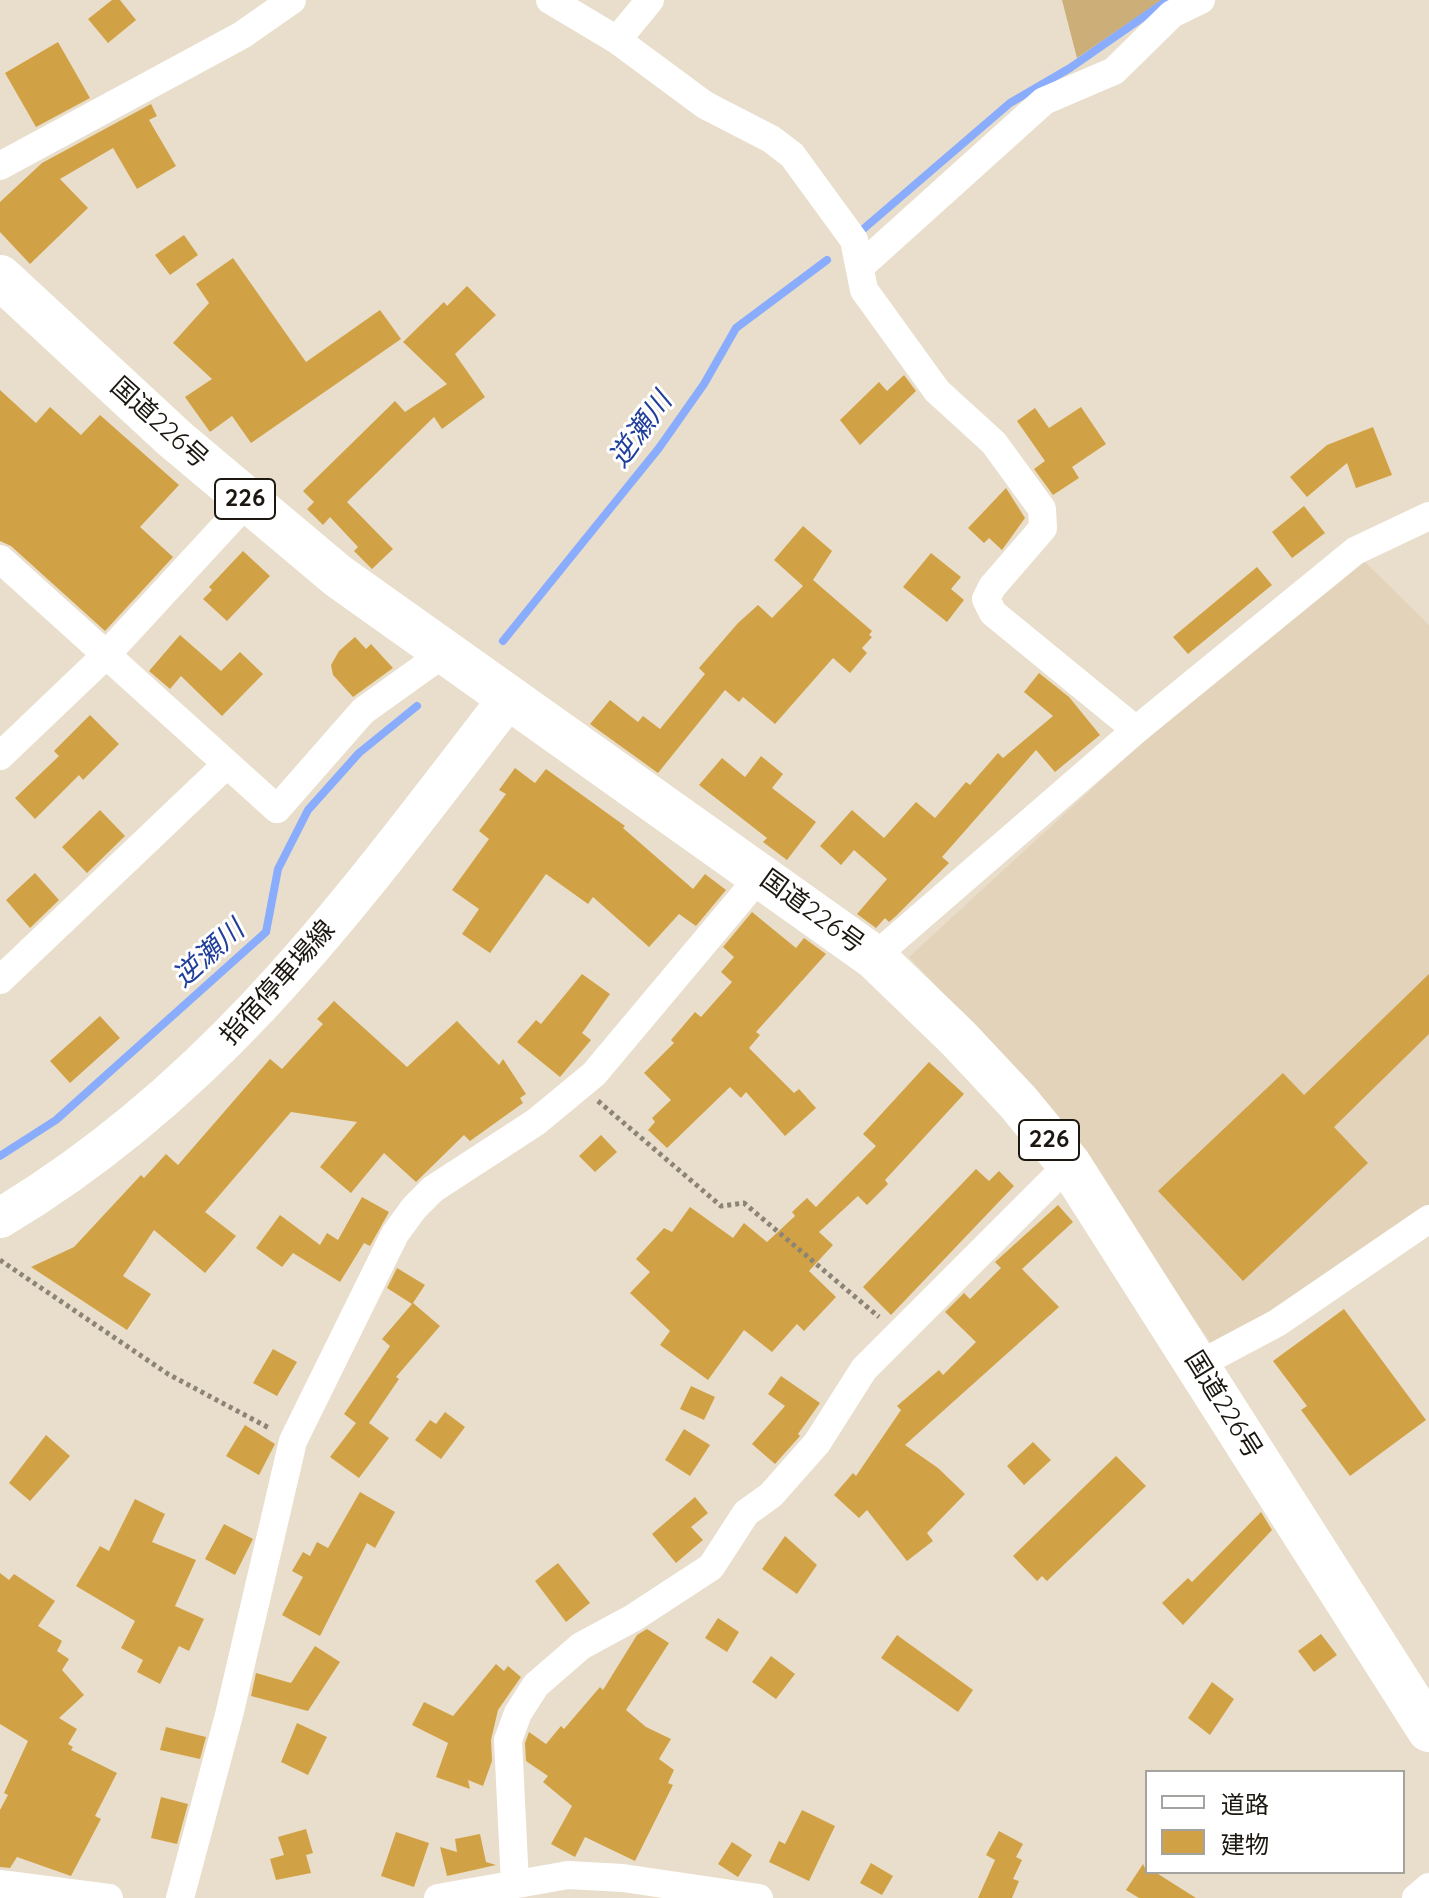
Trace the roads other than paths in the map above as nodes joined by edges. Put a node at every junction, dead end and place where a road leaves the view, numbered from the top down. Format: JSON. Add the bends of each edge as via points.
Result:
{"nodes":[{"id":1,"x":292,"y":0,"type":"edge"},
{"id":2,"x":550,"y":0,"type":"edge"},
{"id":3,"x":650,"y":0,"type":"edge"},
{"id":4,"x":1201,"y":0,"type":"edge"},
{"id":5,"x":617,"y":40,"type":"junction"},
{"id":6,"x":0,"y":166,"type":"edge"},
{"id":7,"x":862,"y":265,"type":"junction"},
{"id":8,"x":0,"y":277,"type":"edge"},
{"id":9,"x":248,"y":501,"type":"junction"},
{"id":10,"x":1429,"y":516,"type":"edge"},
{"id":11,"x":0,"y":559,"type":"edge"},
{"id":12,"x":444,"y":653,"type":"junction"},
{"id":13,"x":106,"y":655,"type":"junction"},
{"id":14,"x":508,"y":699,"type":"junction"},
{"id":15,"x":1136,"y":730,"type":"junction"},
{"id":16,"x":0,"y":756,"type":"edge"},
{"id":17,"x":226,"y":765,"type":"junction"},
{"id":18,"x":761,"y":875,"type":"junction"},
{"id":19,"x":874,"y":957,"type":"junction"},
{"id":20,"x":0,"y":980,"type":"edge"},
{"id":21,"x":1069,"y":1164,"type":"junction"},
{"id":22,"x":0,"y":1218,"type":"edge"},
{"id":23,"x":1429,"y":1219,"type":"edge"},
{"id":24,"x":1198,"y":1365,"type":"junction"},
{"id":25,"x":1429,"y":1730,"type":"edge"},
{"id":26,"x":0,"y":1884,"type":"edge"},
{"id":27,"x":515,"y":1884,"type":"junction"},
{"id":28,"x":1429,"y":1887,"type":"edge"},
{"id":29,"x":109,"y":1898,"type":"edge"},
{"id":30,"x":180,"y":1898,"type":"edge"},
{"id":31,"x":438,"y":1898,"type":"edge"},
{"id":32,"x":759,"y":1898,"type":"edge"},
{"id":33,"x":1416,"y":1898,"type":"edge"}],
"edges":[{"from":1,"to":6,"type":"street","via":[[242,35]]},
{"from":2,"to":5,"type":"street"},
{"from":3,"to":5,"type":"street"},
{"from":4,"to":7,"type":"street","via":[[1172,14],[1114,71],[1044,101]]},
{"from":5,"to":7,"type":"street","via":[[705,105],[792,155],[854,240]]},
{"from":7,"to":15,"type":"street","via":[[864,290],[913,360],[937,391],[994,443],[1042,509],[1043,528],[986,599],[993,613]]},
{"from":8,"to":9,"type":"highway","name":"国道226号","number":"226"},
{"from":9,"to":12,"type":"highway","name":"国道226号","number":"226","via":[[338,576]]},
{"from":9,"to":13,"type":"street"},
{"from":10,"to":15,"type":"street","via":[[1355,551]]},
{"from":11,"to":13,"type":"street"},
{"from":12,"to":14,"type":"highway","name":"国道226号","number":"226"},
{"from":12,"to":17,"type":"street","via":[[363,711],[277,809]]},
{"from":13,"to":16,"type":"street"},
{"from":13,"to":17,"type":"street"},
{"from":14,"to":18,"type":"highway","name":"国道226号","number":"226"},
{"from":14,"to":22,"type":"main road","name":"指宿停車場線","via":[[320,939],[226,1043],[109,1147]]},
{"from":15,"to":19,"type":"street"},
{"from":17,"to":20,"type":"street"},
{"from":18,"to":19,"type":"highway","name":"国道226号","number":"226"},
{"from":18,"to":30,"type":"street","via":[[581,1086],[433,1189],[395,1234],[293,1441]]},
{"from":19,"to":21,"type":"highway","name":"国道226号","number":"226","via":[[968,1048]]},
{"from":21,"to":24,"type":"highway","name":"国道226号","number":"226"},
{"from":21,"to":27,"type":"street","via":[[864,1369],[817,1443],[771,1495],[746,1513],[711,1567],[581,1646],[536,1685],[508,1740]]},
{"from":23,"to":24,"type":"street","via":[[1277,1323]]},
{"from":24,"to":25,"type":"highway","name":"国道226号","number":"226"},
{"from":26,"to":29,"type":"street"},
{"from":27,"to":31,"type":"street"},
{"from":27,"to":32,"type":"street","via":[[568,1875],[623,1878]]},
{"from":28,"to":33,"type":"street"}]}
